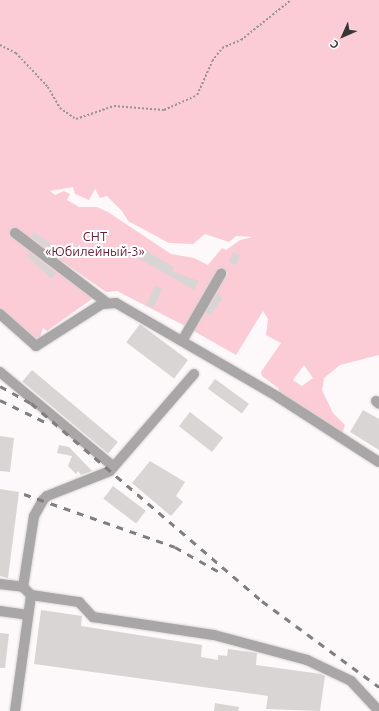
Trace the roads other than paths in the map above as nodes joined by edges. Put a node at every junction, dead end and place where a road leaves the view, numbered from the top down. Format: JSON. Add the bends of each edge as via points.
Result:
{"nodes":[{"id":1,"x":15,"y":233,"type":"dead end"},
{"id":2,"x":221,"y":274,"type":"dead end"},
{"id":3,"x":106,"y":302,"type":"junction"},
{"id":4,"x":0,"y":314,"type":"edge"},
{"id":5,"x":182,"y":341,"type":"junction"},
{"id":6,"x":0,"y":372,"type":"edge"},
{"id":7,"x":194,"y":374,"type":"dead end"},
{"id":8,"x":379,"y":462,"type":"edge"},
{"id":9,"x":114,"y":467,"type":"junction"},
{"id":10,"x":0,"y":584,"type":"edge"},
{"id":11,"x":23,"y":587,"type":"junction"},
{"id":12,"x":31,"y":595,"type":"junction"},
{"id":13,"x":0,"y":612,"type":"edge"},
{"id":14,"x":28,"y":615,"type":"junction"},
{"id":15,"x":16,"y":711,"type":"edge"},
{"id":16,"x":378,"y":711,"type":"edge"}],
"edges":[{"from":1,"to":3,"type":"lane"},
{"from":2,"to":5,"type":"lane"},
{"from":3,"to":4,"type":"lane","via":[[36,346]]},
{"from":3,"to":5,"type":"lane","via":[[123,306]]},
{"from":5,"to":8,"type":"lane","via":[[278,397]]},
{"from":6,"to":9,"type":"lane"},
{"from":7,"to":9,"type":"lane"},
{"from":9,"to":11,"type":"lane","via":[[43,500],[34,516]]},
{"from":10,"to":11,"type":"lane"},
{"from":11,"to":12,"type":"lane"},
{"from":12,"to":14,"type":"lane"},
{"from":12,"to":16,"type":"lane","via":[[79,602],[93,617],[214,635],[307,660],[351,681]]},
{"from":13,"to":14,"type":"lane"},
{"from":14,"to":15,"type":"lane"}]}
